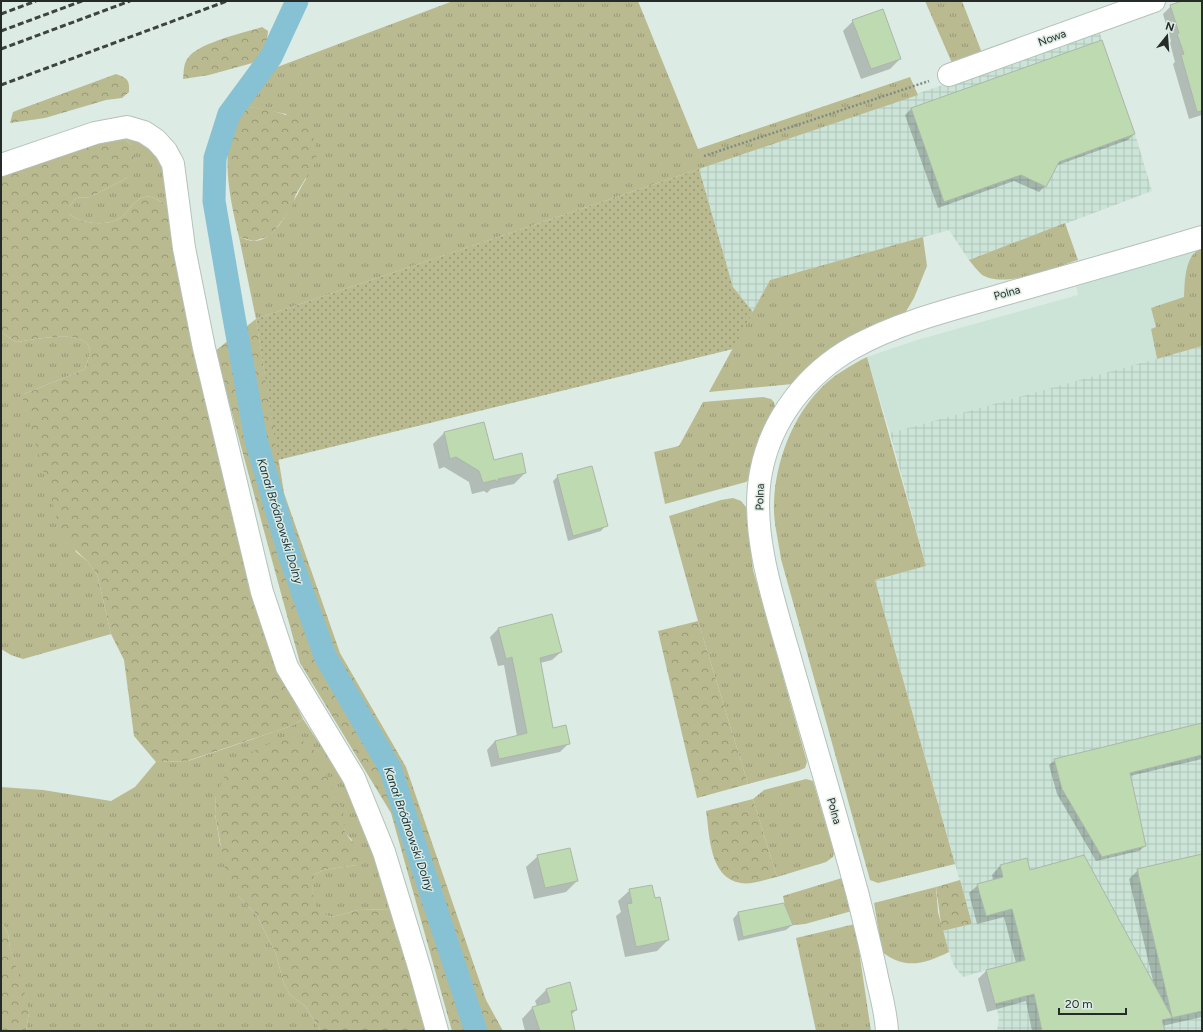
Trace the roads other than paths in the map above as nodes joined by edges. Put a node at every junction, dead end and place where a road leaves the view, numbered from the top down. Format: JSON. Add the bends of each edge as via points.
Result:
{"nodes":[{"id":1,"x":1154,"y":1,"type":"edge"},
{"id":2,"x":949,"y":75,"type":"road end"},
{"id":3,"x":1,"y":165,"type":"edge"},
{"id":4,"x":1202,"y":237,"type":"edge"},
{"id":5,"x":437,"y":1031,"type":"edge"},
{"id":6,"x":886,"y":1031,"type":"edge"}],
"edges":[{"from":1,"to":2,"type":"street","name":"Nowa"},
{"from":3,"to":5,"type":"street","via":[[95,133],[127,127],[144,132],[156,140],[173,164],[184,248],[203,340],[262,592],[287,667],[354,778],[384,852]]},
{"from":4,"to":6,"type":"street","name":"Polna","via":[[948,310],[887,331],[853,348],[824,367],[799,392],[780,419],[767,449],[758,498],[771,594],[850,864],[877,975],[886,1018]]}]}
